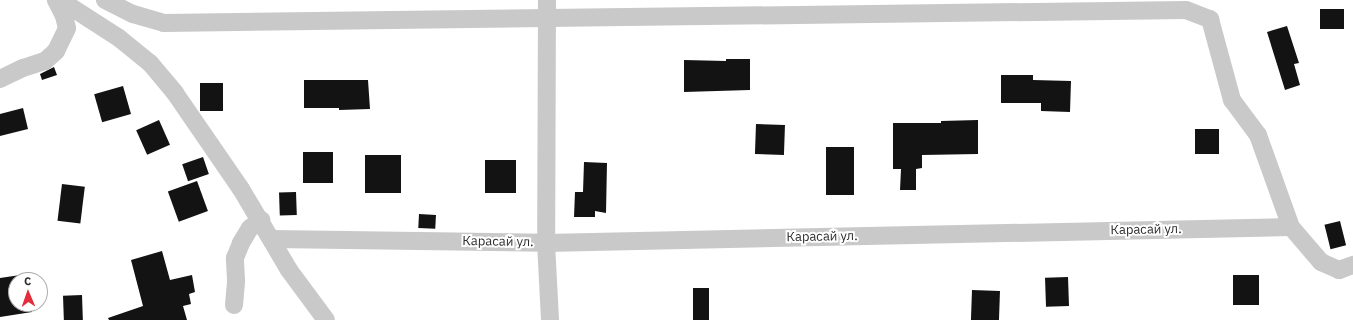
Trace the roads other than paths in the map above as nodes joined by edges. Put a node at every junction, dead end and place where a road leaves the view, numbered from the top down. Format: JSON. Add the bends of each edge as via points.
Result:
{"nodes":[{"id":1,"x":56,"y":0,"type":"edge"},
{"id":2,"x":60,"y":0,"type":"edge"},
{"id":3,"x":105,"y":0,"type":"edge"},
{"id":4,"x":547,"y":0,"type":"edge"},
{"id":5,"x":547,"y":18,"type":"junction"},
{"id":6,"x":0,"y":80,"type":"edge"},
{"id":7,"x":261,"y":220,"type":"junction"},
{"id":8,"x":1292,"y":228,"type":"junction"},
{"id":9,"x":272,"y":239,"type":"junction"},
{"id":10,"x":546,"y":243,"type":"junction"},
{"id":11,"x":1353,"y":265,"type":"edge"},
{"id":12,"x":234,"y":305,"type":"dead end"},
{"id":13,"x":326,"y":320,"type":"edge"},
{"id":14,"x":550,"y":320,"type":"edge"}],
"edges":[{"from":1,"to":6,"type":"street","via":[[64,16],[66,28],[56,51],[45,61],[23,68]]},
{"from":2,"to":7,"type":"street","via":[[119,38],[150,63],[175,93]]},
{"from":3,"to":5,"type":"street","via":[[133,14],[164,23]]},
{"from":4,"to":5,"type":"street"},
{"from":5,"to":8,"type":"street","via":[[1186,10],[1210,19],[1232,100],[1258,135]]},
{"from":5,"to":10,"type":"street"},
{"from":7,"to":9,"type":"street"},
{"from":7,"to":12,"type":"street","via":[[250,228],[235,258]]},
{"from":8,"to":10,"type":"street","name":"Карасай ул."},
{"from":8,"to":11,"type":"street","via":[[1321,262],[1339,270]]},
{"from":9,"to":10,"type":"street","name":"Карасай ул."},
{"from":9,"to":13,"type":"street","via":[[290,270]]},
{"from":10,"to":14,"type":"street"}]}
